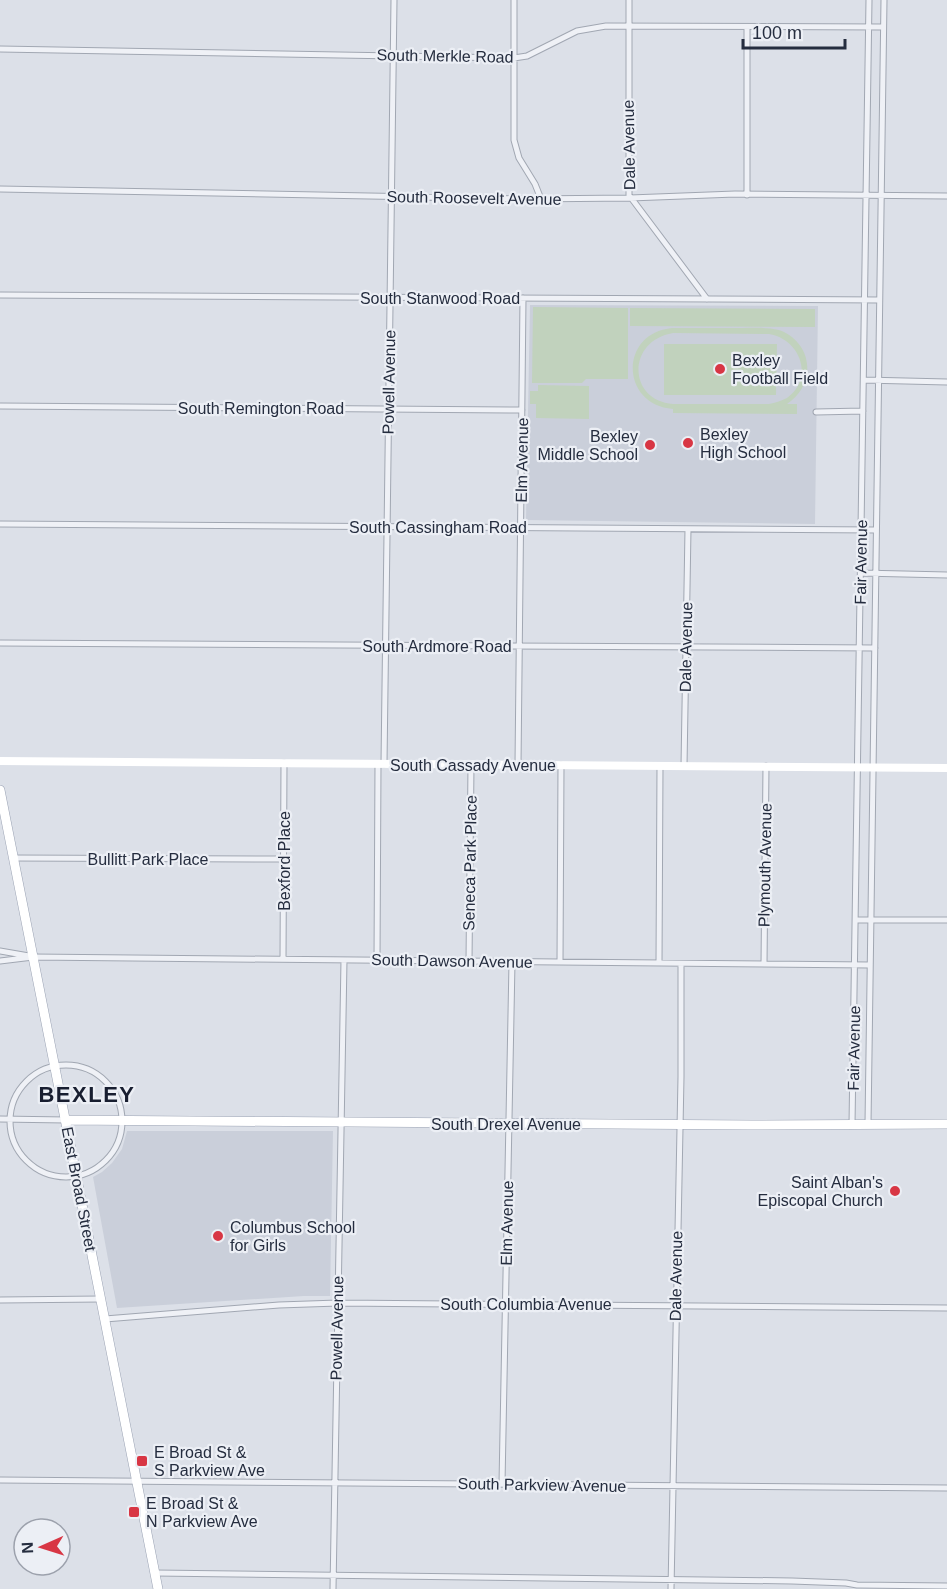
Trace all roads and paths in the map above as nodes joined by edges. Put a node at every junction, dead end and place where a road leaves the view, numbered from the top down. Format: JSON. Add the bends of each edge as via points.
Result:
{"nodes":[{"id":1,"x":394,"y":0,"type":"edge"},
{"id":2,"x":514,"y":0,"type":"edge"},
{"id":3,"x":629,"y":0,"type":"edge"},
{"id":4,"x":869,"y":0,"type":"edge"},
{"id":5,"x":884,"y":0,"type":"edge"},
{"id":6,"x":629,"y":25,"type":"junction"},
{"id":7,"x":747,"y":27,"type":"junction"},
{"id":8,"x":869,"y":27,"type":"junction"},
{"id":9,"x":883,"y":27,"type":"junction"},
{"id":10,"x":0,"y":49,"type":"edge"},
{"id":11,"x":393,"y":56,"type":"junction"},
{"id":12,"x":514,"y":58,"type":"junction"},
{"id":13,"x":0,"y":189,"type":"edge"},
{"id":14,"x":747,"y":195,"type":"junction"},
{"id":15,"x":866,"y":195,"type":"junction"},
{"id":16,"x":881,"y":195,"type":"junction"},
{"id":17,"x":947,"y":196,"type":"edge"},
{"id":18,"x":392,"y":197,"type":"junction"},
{"id":19,"x":630,"y":198,"type":"junction"},
{"id":20,"x":541,"y":199,"type":"junction"},
{"id":21,"x":0,"y":295,"type":"edge"},
{"id":22,"x":390,"y":297,"type":"junction"},
{"id":23,"x":523,"y":298,"type":"junction"},
{"id":24,"x":707,"y":299,"type":"junction"},
{"id":25,"x":865,"y":300,"type":"junction"},
{"id":26,"x":879,"y":300,"type":"junction"},
{"id":27,"x":864,"y":380,"type":"junction"},
{"id":28,"x":878,"y":381,"type":"junction"},
{"id":29,"x":947,"y":382,"type":"edge"},
{"id":30,"x":0,"y":406,"type":"edge"},
{"id":31,"x":388,"y":409,"type":"junction"},
{"id":32,"x":522,"y":410,"type":"junction"},
{"id":33,"x":863,"y":411,"type":"junction"},
{"id":34,"x":816,"y":412,"type":"dead end"},
{"id":35,"x":0,"y":524,"type":"edge"},
{"id":36,"x":387,"y":527,"type":"junction"},
{"id":37,"x":521,"y":528,"type":"junction"},
{"id":38,"x":688,"y":529,"type":"junction"},
{"id":39,"x":861,"y":530,"type":"junction"},
{"id":40,"x":876,"y":530,"type":"junction"},
{"id":41,"x":861,"y":573,"type":"junction"},
{"id":42,"x":876,"y":573,"type":"junction"},
{"id":43,"x":947,"y":574,"type":"edge"},
{"id":44,"x":0,"y":643,"type":"edge"},
{"id":45,"x":385,"y":645,"type":"junction"},
{"id":46,"x":520,"y":646,"type":"junction"},
{"id":47,"x":686,"y":647,"type":"junction"},
{"id":48,"x":860,"y":648,"type":"junction"},
{"id":49,"x":875,"y":648,"type":"junction"},
{"id":50,"x":0,"y":761,"type":"edge"},
{"id":51,"x":284,"y":763,"type":"junction"},
{"id":52,"x":381,"y":764,"type":"junction"},
{"id":53,"x":471,"y":765,"type":"junction"},
{"id":54,"x":518,"y":765,"type":"junction"},
{"id":55,"x":561,"y":765,"type":"junction"},
{"id":56,"x":660,"y":766,"type":"junction"},
{"id":57,"x":684,"y":766,"type":"junction"},
{"id":58,"x":766,"y":766,"type":"junction"},
{"id":59,"x":858,"y":767,"type":"junction"},
{"id":60,"x":873,"y":767,"type":"junction"},
{"id":61,"x":947,"y":768,"type":"edge"},
{"id":62,"x":0,"y":790,"type":"edge"},
{"id":63,"x":13,"y":858,"type":"junction"},
{"id":64,"x":283,"y":859,"type":"junction"},
{"id":65,"x":856,"y":920,"type":"junction"},
{"id":66,"x":871,"y":920,"type":"junction"},
{"id":67,"x":947,"y":920,"type":"edge"},
{"id":68,"x":0,"y":951,"type":"edge"},
{"id":69,"x":33,"y":957,"type":"junction"},
{"id":70,"x":283,"y":959,"type":"junction"},
{"id":71,"x":344,"y":960,"type":"junction"},
{"id":72,"x":377,"y":960,"type":"junction"},
{"id":73,"x":0,"y":961,"type":"edge"},
{"id":74,"x":469,"y":961,"type":"junction"},
{"id":75,"x":512,"y":962,"type":"junction"},
{"id":76,"x":560,"y":962,"type":"junction"},
{"id":77,"x":659,"y":963,"type":"junction"},
{"id":78,"x":681,"y":964,"type":"junction"},
{"id":79,"x":764,"y":964,"type":"junction"},
{"id":80,"x":855,"y":965,"type":"junction"},
{"id":81,"x":870,"y":965,"type":"junction"},
{"id":82,"x":55,"y":1065,"type":"junction"},
{"id":83,"x":0,"y":1119,"type":"edge"},
{"id":84,"x":9,"y":1120,"type":"junction"},
{"id":85,"x":66,"y":1120,"type":"junction"},
{"id":86,"x":122,"y":1120,"type":"junction"},
{"id":87,"x":341,"y":1122,"type":"junction"},
{"id":88,"x":509,"y":1124,"type":"junction"},
{"id":89,"x":868,"y":1124,"type":"junction"},
{"id":90,"x":947,"y":1124,"type":"edge"},
{"id":91,"x":679,"y":1125,"type":"junction"},
{"id":92,"x":852,"y":1125,"type":"junction"},
{"id":93,"x":76,"y":1176,"type":"junction"},
{"id":94,"x":101,"y":1299,"type":"junction"},
{"id":95,"x":0,"y":1300,"type":"edge"},
{"id":96,"x":338,"y":1303,"type":"junction"},
{"id":97,"x":505,"y":1304,"type":"junction"},
{"id":98,"x":676,"y":1305,"type":"junction"},
{"id":99,"x":947,"y":1308,"type":"edge"},
{"id":100,"x":105,"y":1319,"type":"junction"},
{"id":101,"x":0,"y":1480,"type":"edge"},
{"id":102,"x":137,"y":1481,"type":"junction"},
{"id":103,"x":335,"y":1483,"type":"junction"},
{"id":104,"x":502,"y":1485,"type":"junction"},
{"id":105,"x":672,"y":1486,"type":"junction"},
{"id":106,"x":947,"y":1488,"type":"edge"},
{"id":107,"x":155,"y":1573,"type":"junction"},
{"id":108,"x":333,"y":1575,"type":"junction"},
{"id":109,"x":672,"y":1580,"type":"junction"},
{"id":110,"x":947,"y":1586,"type":"edge"},
{"id":111,"x":857,"y":1587,"type":"edge"},
{"id":112,"x":158,"y":1589,"type":"edge"},
{"id":113,"x":333,"y":1589,"type":"edge"},
{"id":114,"x":671,"y":1589,"type":"edge"}],
"edges":[{"from":1,"to":11,"type":"street","name":"Powell Avenue"},
{"from":2,"to":12,"type":"street"},
{"from":3,"to":6,"type":"street","name":"Dale Avenue"},
{"from":4,"to":8,"type":"street","name":"Fair Avenue"},
{"from":5,"to":9,"type":"street","name":"Fair Avenue"},
{"from":6,"to":7,"type":"street","name":"South Merkle Road"},
{"from":6,"to":12,"type":"street","name":"South Merkle Road","via":[[577,31],[527,56]]},
{"from":6,"to":19,"type":"street","name":"Dale Avenue"},
{"from":7,"to":8,"type":"street","name":"South Merkle Road"},
{"from":7,"to":14,"type":"street"},
{"from":8,"to":9,"type":"street","name":"South Merkle Road"},
{"from":8,"to":15,"type":"street","name":"Fair Avenue"},
{"from":9,"to":16,"type":"street","name":"Fair Avenue"},
{"from":10,"to":11,"type":"street","name":"South Merkle Road"},
{"from":11,"to":12,"type":"street","name":"South Merkle Road"},
{"from":11,"to":18,"type":"street","name":"Powell Avenue"},
{"from":12,"to":20,"type":"street","via":[[514,140]]},
{"from":13,"to":18,"type":"street","name":"South Roosevelt Avenue"},
{"from":14,"to":15,"type":"street","name":"South Roosevelt Avenue"},
{"from":14,"to":19,"type":"street","name":"South Roosevelt Avenue"},
{"from":15,"to":16,"type":"street","name":"South Roosevelt Avenue"},
{"from":15,"to":25,"type":"street","name":"Fair Avenue"},
{"from":16,"to":17,"type":"street","name":"South Roosevelt Avenue"},
{"from":16,"to":26,"type":"street","name":"Fair Avenue"},
{"from":18,"to":20,"type":"street","name":"South Roosevelt Avenue"},
{"from":18,"to":22,"type":"street","name":"Powell Avenue"},
{"from":19,"to":20,"type":"street","name":"South Roosevelt Avenue"},
{"from":19,"to":24,"type":"street","name":"Dale Avenue"},
{"from":21,"to":22,"type":"street","name":"South Stanwood Road"},
{"from":22,"to":23,"type":"street","name":"South Stanwood Road"},
{"from":22,"to":31,"type":"street","name":"Powell Avenue"},
{"from":23,"to":24,"type":"street","name":"South Stanwood Road"},
{"from":23,"to":32,"type":"street","name":"Elm Avenue"},
{"from":24,"to":25,"type":"street","name":"South Stanwood Road"},
{"from":25,"to":26,"type":"street","name":"South Stanwood Road"},
{"from":25,"to":27,"type":"street","name":"Fair Avenue"},
{"from":26,"to":28,"type":"street","name":"Fair Avenue"},
{"from":27,"to":28,"type":"street"},
{"from":27,"to":33,"type":"street","name":"Fair Avenue"},
{"from":28,"to":29,"type":"street"},
{"from":28,"to":40,"type":"street","name":"Fair Avenue"},
{"from":30,"to":31,"type":"street","name":"South Remington Road"},
{"from":31,"to":32,"type":"street","name":"South Remington Road"},
{"from":31,"to":36,"type":"street","name":"Powell Avenue"},
{"from":32,"to":37,"type":"street","name":"Elm Avenue"},
{"from":33,"to":34,"type":"street"},
{"from":33,"to":39,"type":"street","name":"Fair Avenue"},
{"from":35,"to":36,"type":"street","name":"South Cassingham Road"},
{"from":36,"to":37,"type":"street","name":"South Cassingham Road"},
{"from":36,"to":45,"type":"street","name":"Powell Avenue"},
{"from":37,"to":38,"type":"street","name":"South Cassingham Road"},
{"from":37,"to":46,"type":"street","name":"Elm Avenue"},
{"from":38,"to":39,"type":"street","name":"South Cassingham Road"},
{"from":38,"to":47,"type":"street","name":"Dale Avenue"},
{"from":39,"to":40,"type":"street","name":"South Cassingham Road"},
{"from":39,"to":41,"type":"street","name":"Fair Avenue"},
{"from":40,"to":42,"type":"street","name":"Fair Avenue"},
{"from":41,"to":42,"type":"street"},
{"from":41,"to":48,"type":"street","name":"Fair Avenue"},
{"from":42,"to":43,"type":"street"},
{"from":42,"to":49,"type":"street","name":"Fair Avenue"},
{"from":44,"to":45,"type":"street","name":"South Ardmore Road"},
{"from":45,"to":46,"type":"street","name":"South Ardmore Road"},
{"from":45,"to":52,"type":"street","name":"Powell Avenue"},
{"from":46,"to":47,"type":"street","name":"South Ardmore Road"},
{"from":46,"to":54,"type":"street","name":"Elm Avenue"},
{"from":47,"to":48,"type":"street","name":"South Ardmore Road"},
{"from":47,"to":57,"type":"street","name":"Dale Avenue"},
{"from":48,"to":49,"type":"street","name":"South Ardmore Road"},
{"from":48,"to":59,"type":"street","name":"Fair Avenue"},
{"from":49,"to":60,"type":"street","name":"Fair Avenue"},
{"from":50,"to":51,"type":"street","name":"South Cassady Avenue"},
{"from":51,"to":52,"type":"street","name":"South Cassady Avenue"},
{"from":51,"to":64,"type":"street","name":"Bexford Place"},
{"from":52,"to":53,"type":"street","name":"South Cassady Avenue"},
{"from":52,"to":72,"type":"street","name":"Powell Avenue"},
{"from":53,"to":54,"type":"street","name":"South Cassady Avenue"},
{"from":53,"to":74,"type":"street","name":"Seneca Park Place"},
{"from":54,"to":55,"type":"street","name":"South Cassady Avenue"},
{"from":55,"to":56,"type":"street","name":"South Cassady Avenue"},
{"from":55,"to":76,"type":"street"},
{"from":56,"to":57,"type":"street","name":"South Cassady Avenue"},
{"from":56,"to":77,"type":"street"},
{"from":57,"to":58,"type":"street","name":"South Cassady Avenue"},
{"from":58,"to":59,"type":"street","name":"South Cassady Avenue"},
{"from":58,"to":79,"type":"street","name":"Plymouth Avenue"},
{"from":59,"to":60,"type":"street","name":"South Cassady Avenue"},
{"from":59,"to":65,"type":"street","name":"Fair Avenue"},
{"from":60,"to":61,"type":"street","name":"South Cassady Avenue"},
{"from":60,"to":66,"type":"street","name":"Fair Avenue"},
{"from":62,"to":63,"type":"main road","name":"East Broad Street"},
{"from":63,"to":64,"type":"street","name":"Bullitt Park Place"},
{"from":63,"to":69,"type":"main road","name":"East Broad Street"},
{"from":64,"to":70,"type":"street","name":"Bexford Place"},
{"from":65,"to":66,"type":"street"},
{"from":65,"to":80,"type":"street","name":"Fair Avenue"},
{"from":66,"to":67,"type":"street"},
{"from":66,"to":81,"type":"street","name":"Fair Avenue"},
{"from":68,"to":69,"type":"street"},
{"from":69,"to":70,"type":"street","name":"South Dawson Avenue"},
{"from":69,"to":73,"type":"street"},
{"from":69,"to":82,"type":"main road","name":"East Broad Street"},
{"from":70,"to":71,"type":"street","name":"South Dawson Avenue"},
{"from":71,"to":72,"type":"street","name":"South Dawson Avenue"},
{"from":71,"to":87,"type":"street","name":"Powell Avenue"},
{"from":72,"to":74,"type":"street","name":"South Dawson Avenue"},
{"from":74,"to":75,"type":"street","name":"South Dawson Avenue"},
{"from":75,"to":76,"type":"street","name":"South Dawson Avenue"},
{"from":75,"to":88,"type":"street","name":"Elm Avenue"},
{"from":76,"to":77,"type":"street","name":"South Dawson Avenue"},
{"from":77,"to":78,"type":"street","name":"South Dawson Avenue"},
{"from":78,"to":79,"type":"street","name":"South Dawson Avenue"},
{"from":78,"to":91,"type":"street","name":"Dale Avenue"},
{"from":79,"to":80,"type":"street","name":"South Dawson Avenue"},
{"from":80,"to":81,"type":"street","name":"South Dawson Avenue"},
{"from":80,"to":92,"type":"street","name":"Fair Avenue"},
{"from":81,"to":89,"type":"street","name":"Fair Avenue"},
{"from":82,"to":84,"type":"street","via":[[37,1072],[22,1085]]},
{"from":82,"to":85,"type":"main road","name":"East Broad Street"},
{"from":82,"to":86,"type":"street","via":[[78,1065],[106,1081],[117,1098]]},
{"from":83,"to":84,"type":"street"},
{"from":84,"to":85,"type":"street"},
{"from":84,"to":93,"type":"street","via":[[14,1144],[29,1164],[51,1176]]},
{"from":85,"to":86,"type":"main road","name":"South Drexel Avenue"},
{"from":85,"to":93,"type":"main road","name":"East Broad Street"},
{"from":86,"to":87,"type":"main road","name":"South Drexel Avenue"},
{"from":86,"to":93,"type":"street","via":[[119,1140],[109,1157],[95,1169]]},
{"from":87,"to":88,"type":"main road","name":"South Drexel Avenue"},
{"from":87,"to":96,"type":"street","name":"Powell Avenue"},
{"from":88,"to":91,"type":"main road","name":"South Drexel Avenue"},
{"from":88,"to":97,"type":"street","name":"Elm Avenue"},
{"from":89,"to":90,"type":"main road","name":"South Drexel Avenue"},
{"from":89,"to":92,"type":"main road","name":"South Drexel Avenue"},
{"from":91,"to":92,"type":"main road","name":"South Drexel Avenue"},
{"from":91,"to":98,"type":"street","name":"Dale Avenue"},
{"from":93,"to":94,"type":"main road","name":"East Broad Street"},
{"from":94,"to":95,"type":"street"},
{"from":94,"to":100,"type":"main road","name":"East Broad Street"},
{"from":96,"to":97,"type":"street","name":"South Columbia Avenue"},
{"from":96,"to":100,"type":"street","name":"South Columbia Avenue"},
{"from":96,"to":103,"type":"street","name":"Powell Avenue"},
{"from":97,"to":98,"type":"street","name":"South Columbia Avenue"},
{"from":97,"to":104,"type":"street","name":"Elm Avenue"},
{"from":98,"to":99,"type":"street","name":"South Columbia Avenue"},
{"from":98,"to":105,"type":"street","name":"Dale Avenue"},
{"from":100,"to":102,"type":"main road","name":"East Broad Street"},
{"from":101,"to":102,"type":"street","name":"South Parkview Avenue"},
{"from":102,"to":103,"type":"street","name":"South Parkview Avenue"},
{"from":102,"to":107,"type":"main road","name":"East Broad Street"},
{"from":103,"to":104,"type":"street","name":"South Parkview Avenue"},
{"from":103,"to":108,"type":"street","name":"Powell Avenue"},
{"from":104,"to":105,"type":"street","name":"South Parkview Avenue"},
{"from":105,"to":106,"type":"street","name":"South Parkview Avenue"},
{"from":105,"to":109,"type":"street","name":"Dale Avenue"},
{"from":107,"to":108,"type":"street"},
{"from":107,"to":112,"type":"main road","name":"East Broad Street"},
{"from":108,"to":109,"type":"street"},
{"from":108,"to":113,"type":"street","name":"Powell Avenue"},
{"from":109,"to":111,"type":"street","via":[[846,1583]]},
{"from":109,"to":114,"type":"street","name":"Dale Avenue"},
{"from":110,"to":111,"type":"street"}]}
